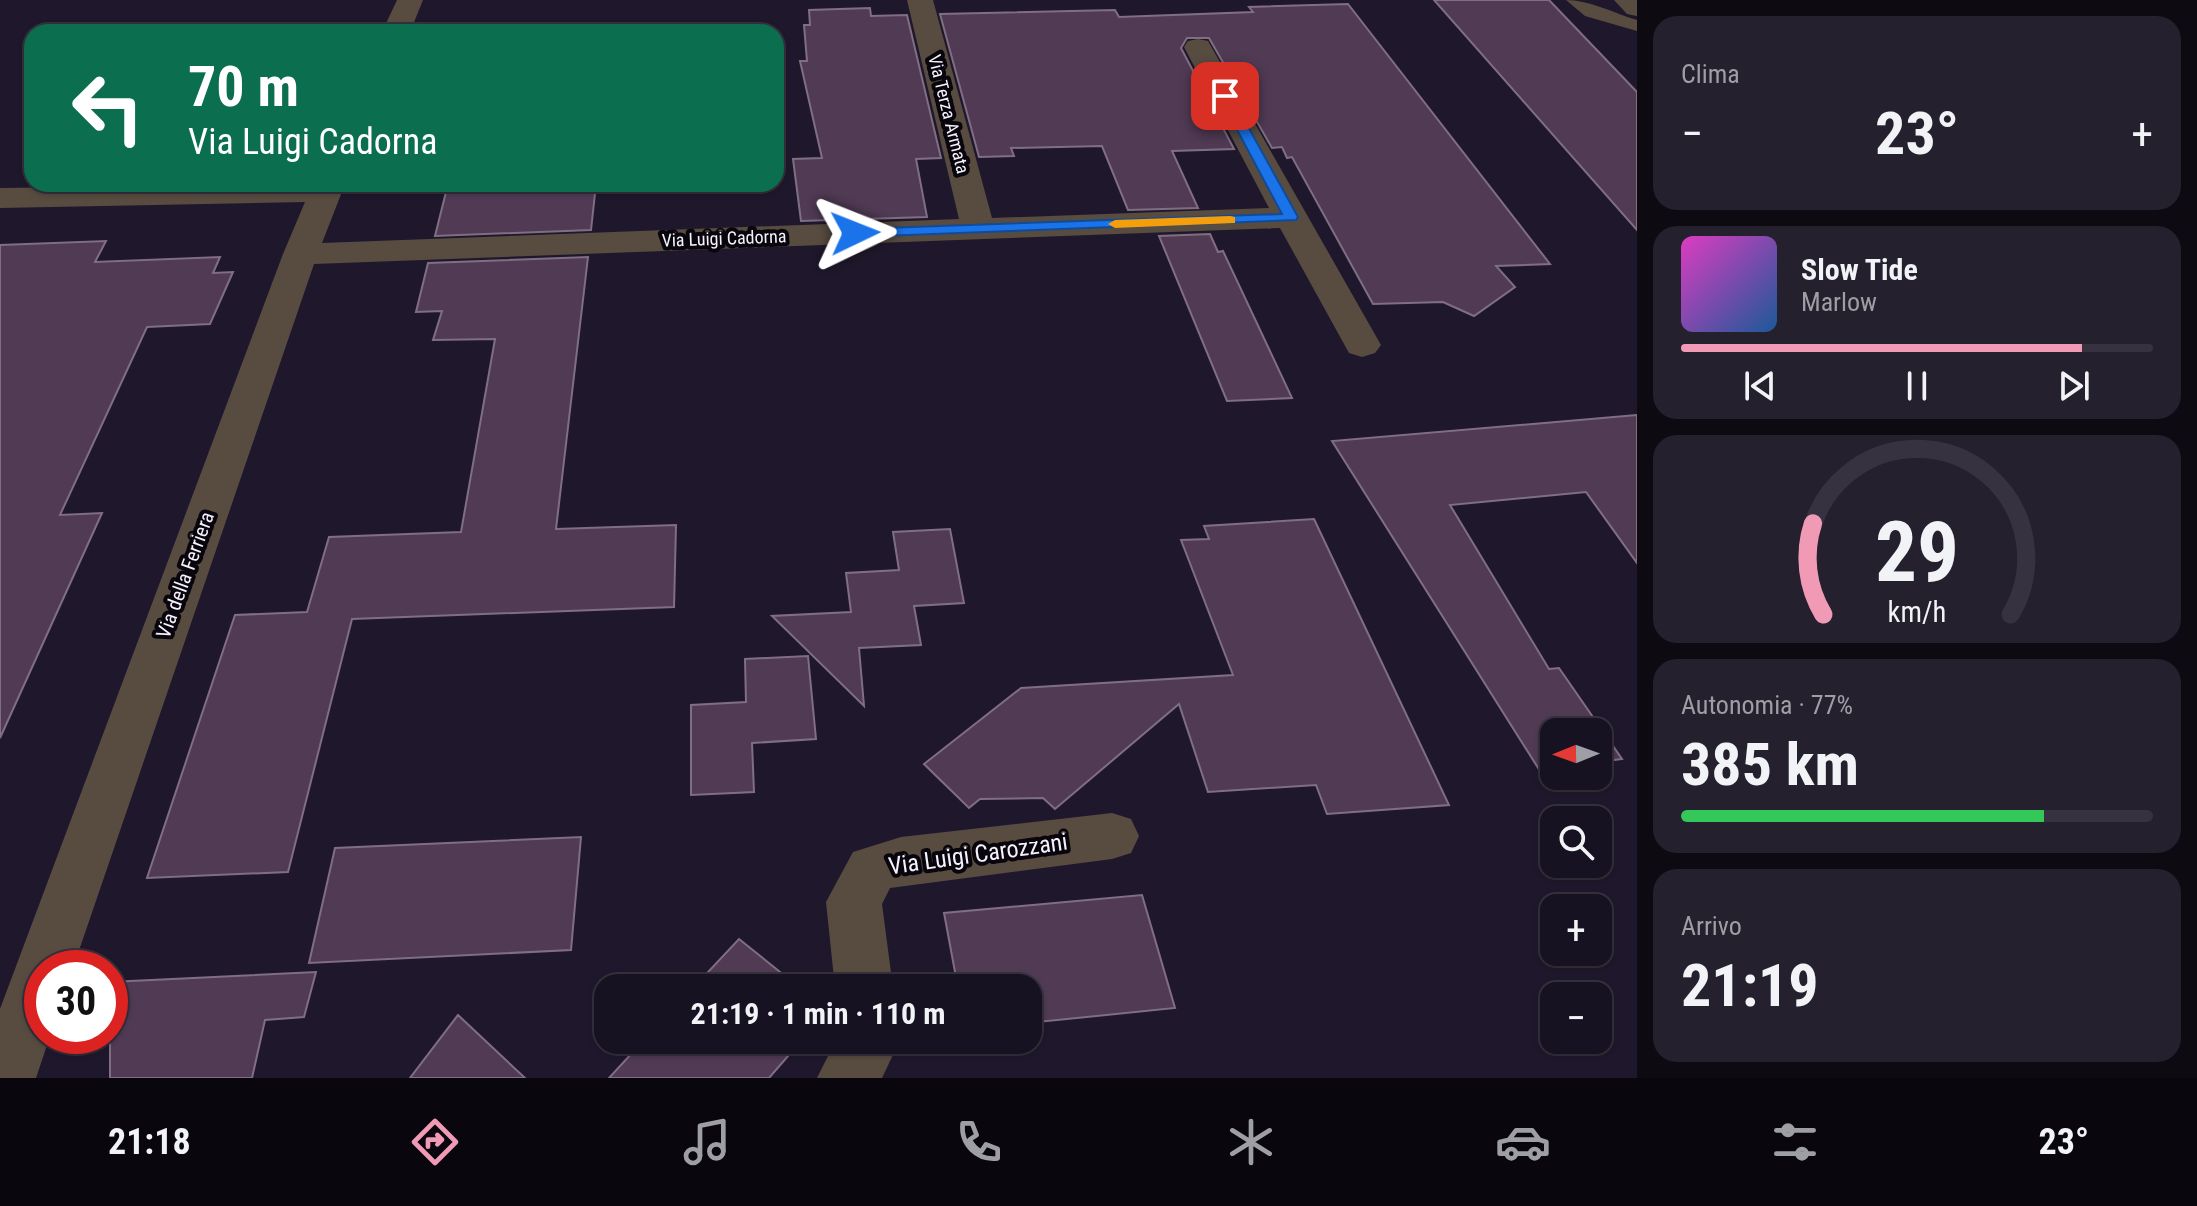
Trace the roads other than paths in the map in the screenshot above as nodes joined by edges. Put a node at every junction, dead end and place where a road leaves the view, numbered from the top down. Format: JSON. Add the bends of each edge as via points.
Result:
{"nodes":[{"id":1,"x":410,"y":0,"type":"edge"},
{"id":2,"x":920,"y":0,"type":"edge"},
{"id":3,"x":1575,"y":0,"type":"edge"},
{"id":4,"x":1627,"y":0,"type":"edge"},
{"id":5,"x":1637,"y":8,"type":"edge"},
{"id":6,"x":400,"y":24,"type":"edge"},
{"id":7,"x":1637,"y":26,"type":"edge"},
{"id":8,"x":1198,"y":47,"type":"dead end"},
{"id":9,"x":196,"y":192,"type":"edge"},
{"id":10,"x":325,"y":192,"type":"edge"},
{"id":11,"x":0,"y":198,"type":"edge"},
{"id":12,"x":1291,"y":217,"type":"junction"},
{"id":13,"x":978,"y":228,"type":"junction"},
{"id":14,"x":300,"y":254,"type":"junction"},
{"id":15,"x":1362,"y":345,"type":"dead end"},
{"id":16,"x":1112,"y":836,"type":"dead end"},
{"id":17,"x":50,"y":950,"type":"edge"},
{"id":18,"x":862,"y":974,"type":"edge"},
{"id":19,"x":24,"y":1025,"type":"edge"},
{"id":20,"x":862,"y":1054,"type":"edge"},
{"id":21,"x":5,"y":1078,"type":"edge"},
{"id":22,"x":848,"y":1078,"type":"edge"}],
"edges":[{"from":1,"to":6,"type":"street"},
{"from":2,"to":13,"type":"street","name":"Via Terza Armata"},
{"from":3,"to":7,"type":"lane","via":[[1591,12]]},
{"from":4,"to":5,"type":"street"},
{"from":8,"to":12,"type":"street"},
{"from":9,"to":11,"type":"street"},
{"from":10,"to":14,"type":"street","name":"Via della Ferriera"},
{"from":12,"to":13,"type":"street","name":"Via Luigi Cadorna"},
{"from":12,"to":15,"type":"street"},
{"from":13,"to":14,"type":"street","name":"Via Luigi Cadorna"},
{"from":14,"to":17,"type":"street","name":"Via della Ferriera"},
{"from":16,"to":18,"type":"street","name":"Via Luigi Carozzani","via":[[872,869],[854,902]]},
{"from":19,"to":21,"type":"street"},
{"from":20,"to":22,"type":"street"}]}
